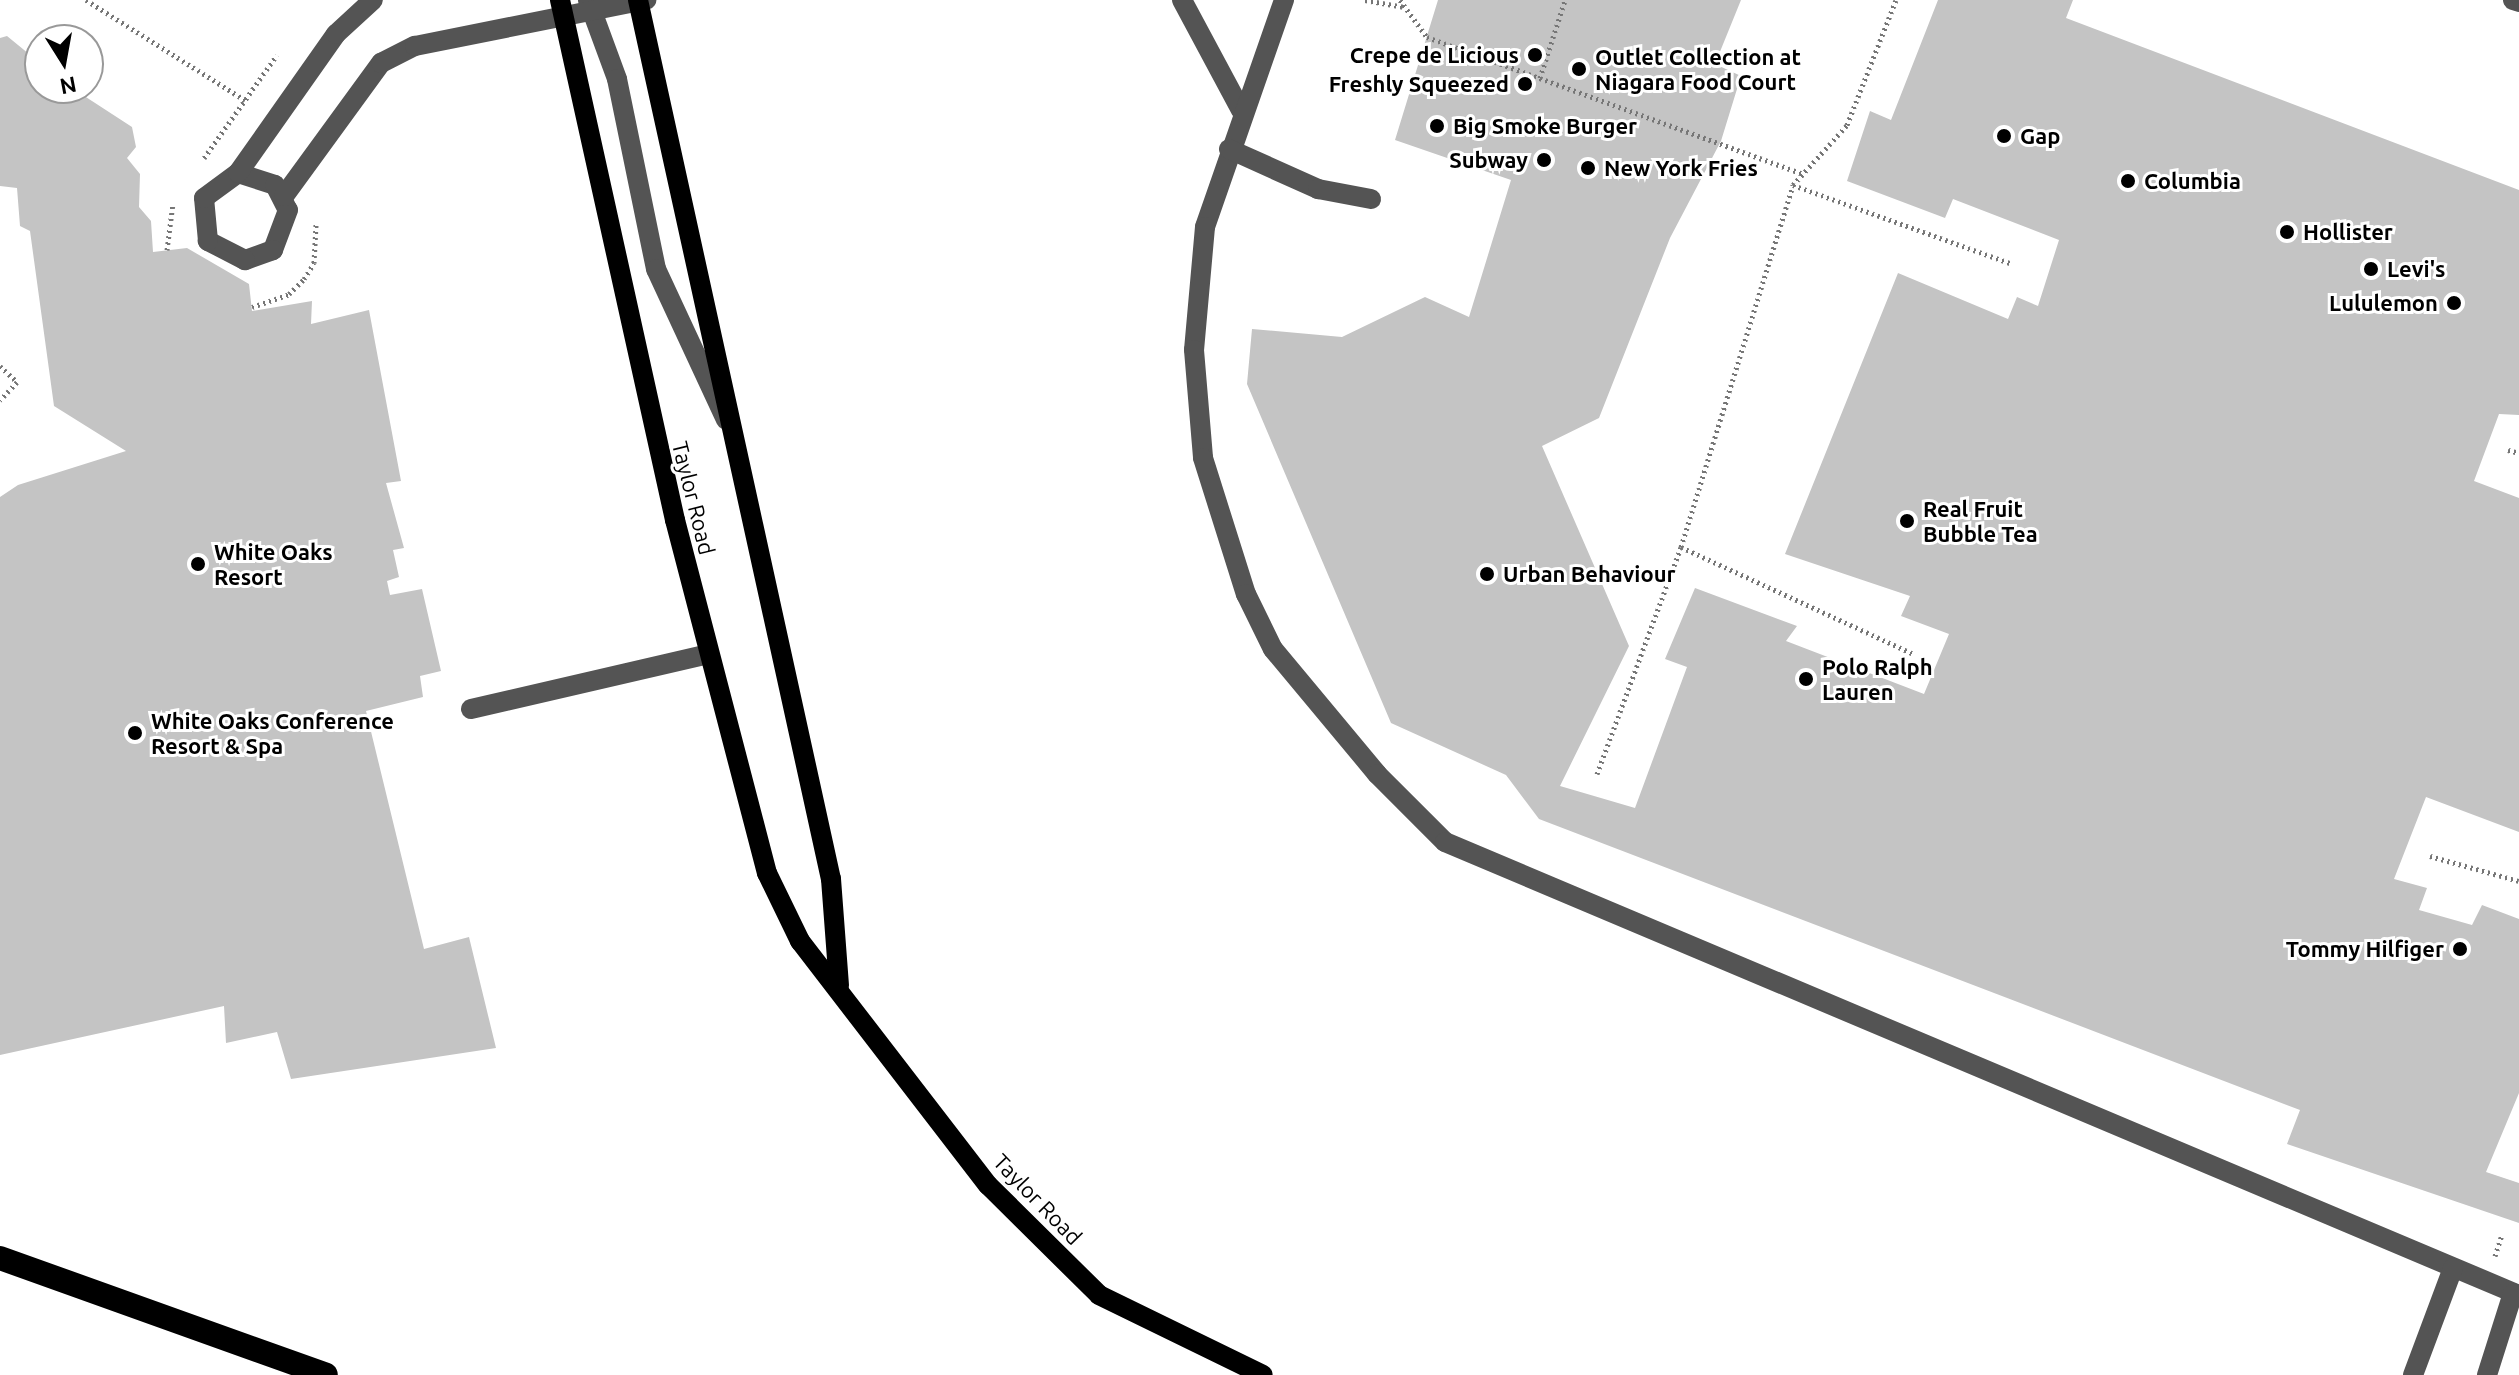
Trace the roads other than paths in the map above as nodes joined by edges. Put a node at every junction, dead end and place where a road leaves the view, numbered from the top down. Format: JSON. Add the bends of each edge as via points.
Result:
{"nodes":[{"id":1,"x":373,"y":0,"type":"edge"},
{"id":2,"x":1182,"y":0,"type":"edge"},
{"id":3,"x":1284,"y":0,"type":"edge"},
{"id":4,"x":2513,"y":0,"type":"edge"},
{"id":5,"x":641,"y":1,"type":"edge"},
{"id":6,"x":2519,"y":2,"type":"edge"},
{"id":7,"x":592,"y":5,"type":"edge"},
{"id":8,"x":562,"y":8,"type":"edge"},
{"id":9,"x":1241,"y":110,"type":"junction"},
{"id":10,"x":1229,"y":149,"type":"junction"},
{"id":11,"x":238,"y":173,"type":"junction"},
{"id":12,"x":284,"y":196,"type":"junction"},
{"id":13,"x":1371,"y":199,"type":"dead end"},
{"id":14,"x":734,"y":438,"type":"junction"},
{"id":15,"x":709,"y":654,"type":"junction"},
{"id":16,"x":471,"y":709,"type":"dead end"},
{"id":17,"x":839,"y":986,"type":"junction"},
{"id":18,"x":0,"y":1258,"type":"edge"},
{"id":19,"x":2453,"y":1268,"type":"junction"},
{"id":20,"x":2516,"y":1294,"type":"edge"},
{"id":21,"x":326,"y":1375,"type":"edge"},
{"id":22,"x":1263,"y":1375,"type":"edge"},
{"id":23,"x":2413,"y":1375,"type":"edge"},
{"id":24,"x":2487,"y":1375,"type":"edge"}],
"edges":[{"from":1,"to":11,"type":"lane","via":[[336,34]]},
{"from":2,"to":9,"type":"lane"},
{"from":3,"to":9,"type":"lane"},
{"from":4,"to":6,"type":"lane"},
{"from":5,"to":7,"type":"lane"},
{"from":5,"to":14,"type":"main road"},
{"from":7,"to":8,"type":"lane"},
{"from":7,"to":14,"type":"lane","via":[[656,269]]},
{"from":8,"to":12,"type":"lane","via":[[415,46],[381,63]]},
{"from":8,"to":15,"type":"main road","name":"Taylor Road","via":[[647,411]]},
{"from":9,"to":10,"type":"lane"},
{"from":10,"to":13,"type":"lane","via":[[1318,189]]},
{"from":10,"to":19,"type":"lane","via":[[1205,227],[1194,350],[1212,495],[1273,649],[1377,774],[1445,842]]},
{"from":11,"to":12,"type":"lane","via":[[263,177]]},
{"from":11,"to":12,"type":"lane","via":[[212,186],[200,213],[208,241],[231,258],[273,250],[288,225]]},
{"from":14,"to":17,"type":"main road","via":[[831,879]]},
{"from":15,"to":16,"type":"lane"},
{"from":15,"to":17,"type":"main road","name":"Taylor Road","via":[[767,873],[800,941]]},
{"from":17,"to":22,"type":"main road","name":"Taylor Road","via":[[988,1185],[1099,1295]]},
{"from":18,"to":21,"type":"highway"},
{"from":19,"to":20,"type":"lane"},
{"from":19,"to":23,"type":"lane"},
{"from":20,"to":24,"type":"lane"}]}
